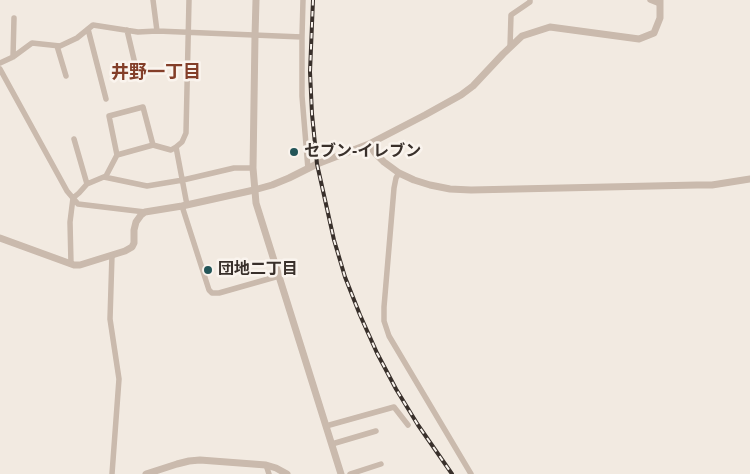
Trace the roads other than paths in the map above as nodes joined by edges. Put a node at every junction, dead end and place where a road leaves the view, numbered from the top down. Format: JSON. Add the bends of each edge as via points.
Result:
{"nodes":[{"id":1,"x":153,"y":0,"type":"edge"},
{"id":2,"x":189,"y":0,"type":"edge"},
{"id":3,"x":256,"y":0,"type":"edge"},
{"id":4,"x":303,"y":0,"type":"edge"},
{"id":5,"x":530,"y":0,"type":"edge"},
{"id":6,"x":650,"y":0,"type":"edge"},
{"id":7,"x":660,"y":2,"type":"edge"},
{"id":8,"x":14,"y":18,"type":"dead end"},
{"id":9,"x":88,"y":29,"type":"junction"},
{"id":10,"x":127,"y":30,"type":"junction"},
{"id":11,"x":157,"y":31,"type":"junction"},
{"id":12,"x":188,"y":33,"type":"junction"},
{"id":13,"x":255,"y":36,"type":"junction"},
{"id":14,"x":302,"y":37,"type":"junction"},
{"id":15,"x":57,"y":46,"type":"junction"},
{"id":16,"x":510,"y":47,"type":"junction"},
{"id":17,"x":12,"y":57,"type":"junction"},
{"id":18,"x":0,"y":63,"type":"edge"},
{"id":19,"x":136,"y":68,"type":"dead end"},
{"id":20,"x":0,"y":69,"type":"edge"},
{"id":21,"x":66,"y":76,"type":"dead end"},
{"id":22,"x":106,"y":99,"type":"dead end"},
{"id":23,"x":74,"y":138,"type":"dead end"},
{"id":24,"x":368,"y":144,"type":"junction"},
{"id":25,"x":153,"y":145,"type":"junction"},
{"id":26,"x":176,"y":147,"type":"junction"},
{"id":27,"x":117,"y":155,"type":"junction"},
{"id":28,"x":254,"y":168,"type":"junction"},
{"id":29,"x":308,"y":169,"type":"junction"},
{"id":30,"x":399,"y":173,"type":"junction"},
{"id":31,"x":104,"y":177,"type":"junction"},
{"id":32,"x":750,"y":179,"type":"edge"},
{"id":33,"x":183,"y":180,"type":"junction"},
{"id":34,"x":87,"y":184,"type":"junction"},
{"id":35,"x":254,"y":190,"type":"junction"},
{"id":36,"x":73,"y":198,"type":"junction"},
{"id":37,"x":185,"y":205,"type":"junction"},
{"id":38,"x":145,"y":212,"type":"junction"},
{"id":39,"x":0,"y":238,"type":"edge"},
{"id":40,"x":112,"y":255,"type":"junction"},
{"id":41,"x":71,"y":264,"type":"junction"},
{"id":42,"x":279,"y":276,"type":"junction"},
{"id":43,"x":408,"y":425,"type":"dead end"},
{"id":44,"x":326,"y":426,"type":"junction"},
{"id":45,"x":376,"y":431,"type":"dead end"},
{"id":46,"x":332,"y":444,"type":"junction"},
{"id":47,"x":381,"y":464,"type":"dead end"},
{"id":48,"x":266,"y":465,"type":"junction"},
{"id":49,"x":112,"y":474,"type":"edge"},
{"id":50,"x":146,"y":474,"type":"edge"},
{"id":51,"x":269,"y":474,"type":"edge"},
{"id":52,"x":287,"y":474,"type":"edge"},
{"id":53,"x":341,"y":474,"type":"edge"},
{"id":54,"x":350,"y":474,"type":"edge"},
{"id":55,"x":471,"y":474,"type":"edge"}],
"edges":[{"from":1,"to":11,"type":"street"},
{"from":2,"to":12,"type":"street"},
{"from":3,"to":13,"type":"street"},
{"from":4,"to":14,"type":"street"},
{"from":5,"to":16,"type":"street","via":[[511,15]]},
{"from":6,"to":7,"type":"street"},
{"from":7,"to":16,"type":"street","via":[[660,18],[654,33],[639,39],[550,27],[522,36]]},
{"from":8,"to":17,"type":"street"},
{"from":9,"to":10,"type":"street","via":[[92,26]]},
{"from":9,"to":15,"type":"street","via":[[77,38]]},
{"from":9,"to":22,"type":"street"},
{"from":10,"to":11,"type":"street"},
{"from":10,"to":19,"type":"street"},
{"from":11,"to":12,"type":"street"},
{"from":12,"to":13,"type":"street"},
{"from":12,"to":26,"type":"street","via":[[186,133]]},
{"from":13,"to":14,"type":"street"},
{"from":13,"to":28,"type":"street"},
{"from":14,"to":29,"type":"street","via":[[302,96]]},
{"from":15,"to":17,"type":"street","via":[[32,43]]},
{"from":15,"to":21,"type":"street"},
{"from":16,"to":24,"type":"street","via":[[474,86],[461,95]]},
{"from":17,"to":18,"type":"street"},
{"from":20,"to":36,"type":"street"},
{"from":23,"to":34,"type":"street"},
{"from":24,"to":29,"type":"street"},
{"from":24,"to":30,"type":"street"},
{"from":25,"to":26,"type":"street","via":[[171,150]]},
{"from":25,"to":27,"type":"street"},
{"from":25,"to":27,"type":"street","via":[[143,107],[109,116]]},
{"from":26,"to":33,"type":"street"},
{"from":27,"to":31,"type":"street"},
{"from":28,"to":33,"type":"street","via":[[234,168]]},
{"from":28,"to":35,"type":"street"},
{"from":29,"to":35,"type":"street"},
{"from":30,"to":32,"type":"street","via":[[450,190],[697,186]]},
{"from":30,"to":55,"type":"street","via":[[394,188],[384,321],[389,336]]},
{"from":31,"to":33,"type":"street","via":[[147,186]]},
{"from":31,"to":34,"type":"street"},
{"from":33,"to":37,"type":"street"},
{"from":34,"to":36,"type":"street"},
{"from":35,"to":37,"type":"street"},
{"from":35,"to":42,"type":"street"},
{"from":36,"to":38,"type":"street","via":[[78,204]]},
{"from":36,"to":41,"type":"street"},
{"from":37,"to":38,"type":"street"},
{"from":37,"to":42,"type":"street","via":[[212,293]]},
{"from":38,"to":40,"type":"street","via":[[136,222],[132,247]]},
{"from":39,"to":41,"type":"street"},
{"from":40,"to":41,"type":"street","via":[[80,265]]},
{"from":40,"to":49,"type":"street","via":[[110,319],[119,379]]},
{"from":42,"to":44,"type":"street"},
{"from":43,"to":44,"type":"street","via":[[394,407]]},
{"from":44,"to":46,"type":"street"},
{"from":45,"to":46,"type":"street"},
{"from":46,"to":53,"type":"street"},
{"from":47,"to":54,"type":"street"},
{"from":48,"to":50,"type":"street","via":[[200,460]]},
{"from":48,"to":51,"type":"street"},
{"from":48,"to":52,"type":"street"}]}
